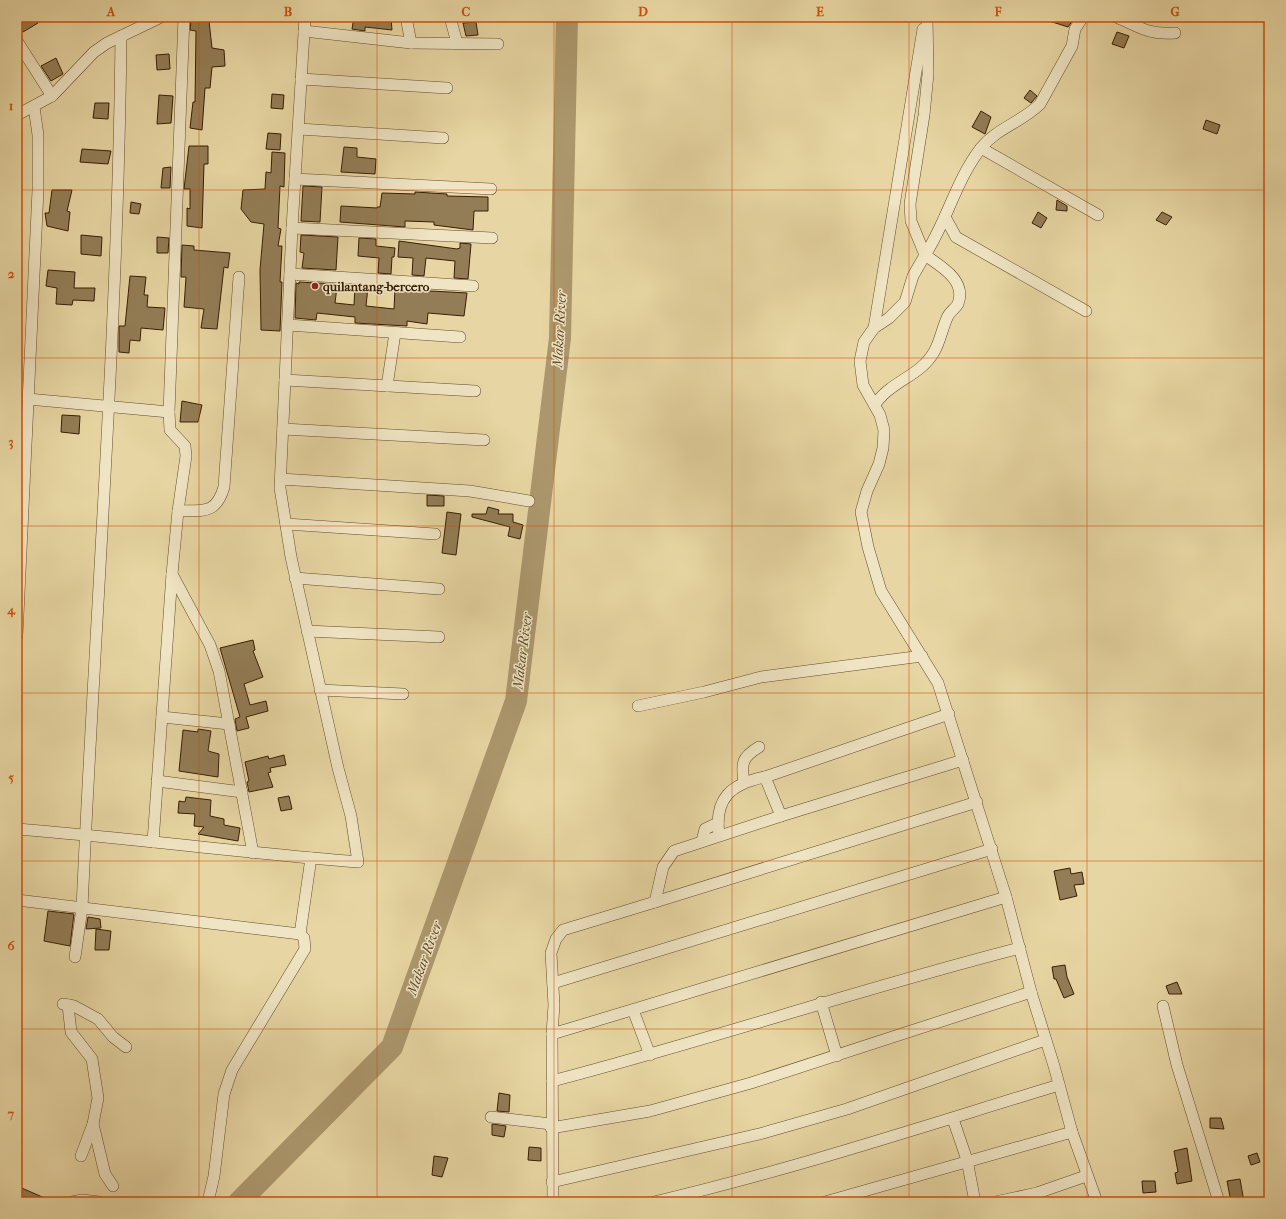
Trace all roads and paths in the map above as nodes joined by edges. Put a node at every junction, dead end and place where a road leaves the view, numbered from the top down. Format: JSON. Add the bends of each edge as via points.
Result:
{"nodes":[{"id":1,"x":161,"y":17,"type":"edge"},
{"id":2,"x":184,"y":17,"type":"edge"},
{"id":3,"x":305,"y":17,"type":"edge"},
{"id":4,"x":406,"y":17,"type":"edge"},
{"id":5,"x":450,"y":17,"type":"edge"},
{"id":6,"x":926,"y":17,"type":"edge"},
{"id":7,"x":1083,"y":17,"type":"edge"},
{"id":8,"x":1116,"y":17,"type":"edge"},
{"id":9,"x":304,"y":31,"type":"junction"},
{"id":10,"x":1175,"y":33,"type":"dead end"},
{"id":11,"x":121,"y":36,"type":"junction"},
{"id":12,"x":17,"y":41,"type":"edge"},
{"id":13,"x":411,"y":43,"type":"junction"},
{"id":14,"x":457,"y":43,"type":"junction"},
{"id":15,"x":498,"y":44,"type":"dead end"},
{"id":16,"x":301,"y":79,"type":"junction"},
{"id":17,"x":447,"y":88,"type":"dead end"},
{"id":18,"x":52,"y":96,"type":"junction"},
{"id":19,"x":34,"y":106,"type":"junction"},
{"id":20,"x":17,"y":115,"type":"edge"},
{"id":21,"x":299,"y":129,"type":"junction"},
{"id":22,"x":443,"y":138,"type":"dead end"},
{"id":23,"x":981,"y":148,"type":"junction"},
{"id":24,"x":295,"y":179,"type":"junction"},
{"id":25,"x":491,"y":189,"type":"dead end"},
{"id":26,"x":1098,"y":214,"type":"dead end"},
{"id":27,"x":945,"y":218,"type":"junction"},
{"id":28,"x":292,"y":228,"type":"junction"},
{"id":29,"x":492,"y":238,"type":"dead end"},
{"id":30,"x":925,"y":255,"type":"junction"},
{"id":31,"x":290,"y":274,"type":"junction"},
{"id":32,"x":239,"y":277,"type":"dead end"},
{"id":33,"x":473,"y":286,"type":"dead end"},
{"id":34,"x":1086,"y":311,"type":"dead end"},
{"id":35,"x":288,"y":325,"type":"junction"},
{"id":36,"x":874,"y":328,"type":"junction"},
{"id":37,"x":395,"y":333,"type":"junction"},
{"id":38,"x":460,"y":338,"type":"dead end"},
{"id":39,"x":285,"y":380,"type":"junction"},
{"id":40,"x":387,"y":386,"type":"junction"},
{"id":41,"x":475,"y":391,"type":"dead end"},
{"id":42,"x":28,"y":399,"type":"junction"},
{"id":43,"x":875,"y":404,"type":"junction"},
{"id":44,"x":108,"y":407,"type":"junction"},
{"id":45,"x":169,"y":412,"type":"junction"},
{"id":46,"x":282,"y":429,"type":"junction"},
{"id":47,"x":484,"y":440,"type":"dead end"},
{"id":48,"x":281,"y":479,"type":"junction"},
{"id":49,"x":529,"y":501,"type":"dead end"},
{"id":50,"x":178,"y":511,"type":"junction"},
{"id":51,"x":286,"y":524,"type":"junction"},
{"id":52,"x":435,"y":534,"type":"dead end"},
{"id":53,"x":172,"y":574,"type":"junction"},
{"id":54,"x":295,"y":578,"type":"junction"},
{"id":55,"x":440,"y":589,"type":"dead end"},
{"id":56,"x":307,"y":631,"type":"junction"},
{"id":57,"x":17,"y":636,"type":"edge"},
{"id":58,"x":439,"y":637,"type":"dead end"},
{"id":59,"x":922,"y":656,"type":"junction"},
{"id":60,"x":320,"y":690,"type":"junction"},
{"id":61,"x":403,"y":694,"type":"dead end"},
{"id":62,"x":638,"y":706,"type":"dead end"},
{"id":63,"x":949,"y":714,"type":"junction"},
{"id":64,"x":162,"y":717,"type":"junction"},
{"id":65,"x":229,"y":724,"type":"junction"},
{"id":66,"x":759,"y":747,"type":"dead end"},
{"id":67,"x":963,"y":760,"type":"junction"},
{"id":68,"x":765,"y":777,"type":"junction"},
{"id":69,"x":157,"y":782,"type":"junction"},
{"id":70,"x":744,"y":783,"type":"junction"},
{"id":71,"x":242,"y":792,"type":"junction"},
{"id":72,"x":977,"y":802,"type":"junction"},
{"id":73,"x":781,"y":816,"type":"junction"},
{"id":74,"x":718,"y":823,"type":"junction"},
{"id":75,"x":17,"y":829,"type":"edge"},
{"id":76,"x":86,"y":834,"type":"junction"},
{"id":77,"x":719,"y":835,"type":"junction"},
{"id":78,"x":702,"y":841,"type":"junction"},
{"id":79,"x":153,"y":842,"type":"junction"},
{"id":80,"x":992,"y":849,"type":"junction"},
{"id":81,"x":253,"y":853,"type":"junction"},
{"id":82,"x":311,"y":858,"type":"junction"},
{"id":83,"x":1006,"y":897,"type":"junction"},
{"id":84,"x":17,"y":900,"type":"edge"},
{"id":85,"x":655,"y":902,"type":"junction"},
{"id":86,"x":82,"y":908,"type":"junction"},
{"id":87,"x":300,"y":934,"type":"junction"},
{"id":88,"x":1020,"y":948,"type":"junction"},
{"id":89,"x":75,"y":957,"type":"dead end"},
{"id":90,"x":553,"y":983,"type":"junction"},
{"id":91,"x":1031,"y":992,"type":"junction"},
{"id":92,"x":821,"y":1002,"type":"junction"},
{"id":93,"x":1162,"y":1006,"type":"dead end"},
{"id":94,"x":633,"y":1010,"type":"junction"},
{"id":95,"x":552,"y":1034,"type":"junction"},
{"id":96,"x":1045,"y":1040,"type":"junction"},
{"id":97,"x":126,"y":1047,"type":"dead end"},
{"id":98,"x":650,"y":1055,"type":"junction"},
{"id":99,"x":837,"y":1056,"type":"junction"},
{"id":100,"x":552,"y":1081,"type":"junction"},
{"id":101,"x":1059,"y":1085,"type":"junction"},
{"id":102,"x":491,"y":1117,"type":"dead end"},
{"id":103,"x":953,"y":1119,"type":"junction"},
{"id":104,"x":93,"y":1124,"type":"junction"},
{"id":105,"x":551,"y":1126,"type":"junction"},
{"id":106,"x":1072,"y":1132,"type":"junction"},
{"id":107,"x":81,"y":1156,"type":"dead end"},
{"id":108,"x":967,"y":1160,"type":"junction"},
{"id":109,"x":1086,"y":1176,"type":"junction"},
{"id":110,"x":552,"y":1182,"type":"junction"},
{"id":111,"x":113,"y":1186,"type":"dead end"},
{"id":112,"x":857,"y":1198,"type":"edge"},
{"id":113,"x":72,"y":1202,"type":"edge"},
{"id":114,"x":99,"y":1202,"type":"edge"},
{"id":115,"x":208,"y":1202,"type":"edge"},
{"id":116,"x":553,"y":1202,"type":"edge"},
{"id":117,"x":654,"y":1202,"type":"edge"},
{"id":118,"x":825,"y":1202,"type":"edge"},
{"id":119,"x":975,"y":1202,"type":"edge"},
{"id":120,"x":995,"y":1202,"type":"edge"},
{"id":121,"x":1097,"y":1202,"type":"edge"},
{"id":122,"x":1220,"y":1202,"type":"edge"}],
"edges":[{"from":1,"to":11,"type":"street"},
{"from":2,"to":45,"type":"street"},
{"from":3,"to":9,"type":"street"},
{"from":4,"to":13,"type":"street"},
{"from":5,"to":14,"type":"street"},
{"from":6,"to":30,"type":"street","via":[[928,74],[910,204],[911,221]]},
{"from":6,"to":36,"type":"street"},
{"from":7,"to":23,"type":"street","via":[[1075,29],[1072,46],[1040,104],[1032,112],[1005,126]]},
{"from":8,"to":10,"type":"street","via":[[1157,34]]},
{"from":9,"to":13,"type":"street"},
{"from":9,"to":16,"type":"street"},
{"from":11,"to":18,"type":"street","via":[[94,52]]},
{"from":11,"to":44,"type":"street"},
{"from":12,"to":18,"type":"street"},
{"from":13,"to":14,"type":"street"},
{"from":14,"to":15,"type":"street"},
{"from":16,"to":17,"type":"street"},
{"from":16,"to":21,"type":"street"},
{"from":18,"to":19,"type":"street"},
{"from":19,"to":20,"type":"street"},
{"from":19,"to":42,"type":"street","via":[[38,135],[38,190]]},
{"from":21,"to":22,"type":"street"},
{"from":21,"to":24,"type":"street"},
{"from":23,"to":26,"type":"street"},
{"from":23,"to":27,"type":"street","via":[[961,182]]},
{"from":24,"to":25,"type":"street"},
{"from":24,"to":28,"type":"street"},
{"from":27,"to":30,"type":"street"},
{"from":27,"to":34,"type":"street","via":[[956,237]]},
{"from":28,"to":29,"type":"street"},
{"from":28,"to":31,"type":"street"},
{"from":30,"to":36,"type":"street","via":[[913,276],[905,302]]},
{"from":30,"to":43,"type":"street","via":[[950,272],[958,289],[957,304],[948,315],[934,352],[923,366],[889,389]]},
{"from":31,"to":33,"type":"street"},
{"from":31,"to":35,"type":"street"},
{"from":32,"to":50,"type":"street","via":[[224,487],[220,501],[214,507]]},
{"from":35,"to":37,"type":"street"},
{"from":35,"to":39,"type":"street"},
{"from":36,"to":43,"type":"street","via":[[864,342],[860,361],[863,385]]},
{"from":37,"to":38,"type":"street"},
{"from":37,"to":40,"type":"street"},
{"from":39,"to":40,"type":"street"},
{"from":39,"to":46,"type":"street"},
{"from":40,"to":41,"type":"street"},
{"from":42,"to":44,"type":"street"},
{"from":42,"to":57,"type":"street"},
{"from":43,"to":59,"type":"street","via":[[884,430],[879,464],[867,491],[862,512],[868,547],[881,591]]},
{"from":44,"to":45,"type":"street"},
{"from":44,"to":76,"type":"street"},
{"from":45,"to":50,"type":"street","via":[[170,430],[186,450]]},
{"from":46,"to":47,"type":"street"},
{"from":46,"to":48,"type":"street"},
{"from":48,"to":49,"type":"street","via":[[470,491]]},
{"from":48,"to":51,"type":"street"},
{"from":50,"to":53,"type":"street"},
{"from":51,"to":52,"type":"street"},
{"from":51,"to":54,"type":"street"},
{"from":53,"to":64,"type":"street"},
{"from":53,"to":65,"type":"street","via":[[210,645],[219,671]]},
{"from":54,"to":55,"type":"street"},
{"from":54,"to":56,"type":"street"},
{"from":56,"to":58,"type":"street"},
{"from":56,"to":60,"type":"street"},
{"from":59,"to":62,"type":"street","via":[[761,677]]},
{"from":59,"to":63,"type":"street","via":[[938,683]]},
{"from":60,"to":61,"type":"street"},
{"from":60,"to":82,"type":"street","via":[[351,816],[358,862]]},
{"from":63,"to":67,"type":"street"},
{"from":63,"to":68,"type":"street"},
{"from":64,"to":65,"type":"street"},
{"from":64,"to":69,"type":"street"},
{"from":65,"to":71,"type":"street"},
{"from":66,"to":70,"type":"street","via":[[744,760]]},
{"from":67,"to":72,"type":"street"},
{"from":67,"to":73,"type":"street"},
{"from":68,"to":70,"type":"street"},
{"from":68,"to":73,"type":"street"},
{"from":69,"to":71,"type":"street"},
{"from":69,"to":79,"type":"street"},
{"from":70,"to":74,"type":"street","via":[[732,789],[723,800]]},
{"from":71,"to":81,"type":"street"},
{"from":72,"to":80,"type":"street"},
{"from":72,"to":85,"type":"street"},
{"from":73,"to":77,"type":"street"},
{"from":74,"to":77,"type":"street"},
{"from":74,"to":78,"type":"street","via":[[705,829]]},
{"from":75,"to":76,"type":"street"},
{"from":76,"to":79,"type":"street"},
{"from":76,"to":86,"type":"street"},
{"from":77,"to":78,"type":"street"},
{"from":78,"to":85,"type":"street","via":[[674,850],[663,867]]},
{"from":79,"to":81,"type":"street"},
{"from":80,"to":83,"type":"street"},
{"from":80,"to":90,"type":"street"},
{"from":81,"to":82,"type":"street"},
{"from":82,"to":87,"type":"street"},
{"from":83,"to":88,"type":"street"},
{"from":83,"to":94,"type":"street"},
{"from":84,"to":86,"type":"street"},
{"from":85,"to":90,"type":"street","via":[[564,930],[556,939],[551,953]]},
{"from":86,"to":87,"type":"street"},
{"from":86,"to":89,"type":"street"},
{"from":87,"to":115,"type":"street","via":[[304,938],[306,949],[232,1070],[224,1094],[214,1176]]},
{"from":88,"to":91,"type":"street"},
{"from":88,"to":92,"type":"street"},
{"from":90,"to":95,"type":"street"},
{"from":91,"to":96,"type":"street"},
{"from":91,"to":99,"type":"street"},
{"from":92,"to":98,"type":"street"},
{"from":92,"to":99,"type":"street"},
{"from":93,"to":122,"type":"street","via":[[1177,1065]]},
{"from":94,"to":95,"type":"street"},
{"from":94,"to":98,"type":"street"},
{"from":95,"to":100,"type":"street"},
{"from":96,"to":101,"type":"street"},
{"from":96,"to":110,"type":"street","via":[[832,1113],[763,1133]]},
{"from":97,"to":104,"type":"street","via":[[113,1038],[98,1018],[74,1006],[65,1005],[71,1032],[92,1059],[95,1071],[98,1098]]},
{"from":98,"to":100,"type":"street"},
{"from":99,"to":105,"type":"street","via":[[751,1084],[650,1111]]},
{"from":100,"to":105,"type":"street"},
{"from":101,"to":103,"type":"street"},
{"from":101,"to":106,"type":"street"},
{"from":102,"to":105,"type":"street"},
{"from":103,"to":108,"type":"street"},
{"from":103,"to":117,"type":"street","via":[[805,1163]]},
{"from":104,"to":107,"type":"street"},
{"from":104,"to":111,"type":"street","via":[[104,1174]]},
{"from":105,"to":110,"type":"street"},
{"from":106,"to":108,"type":"street"},
{"from":106,"to":109,"type":"street"},
{"from":108,"to":112,"type":"street"},
{"from":108,"to":119,"type":"street"},
{"from":109,"to":120,"type":"street","via":[[1037,1193]]},
{"from":109,"to":121,"type":"street"},
{"from":110,"to":116,"type":"street"},
{"from":112,"to":118,"type":"street"},
{"from":113,"to":114,"type":"street"}]}
